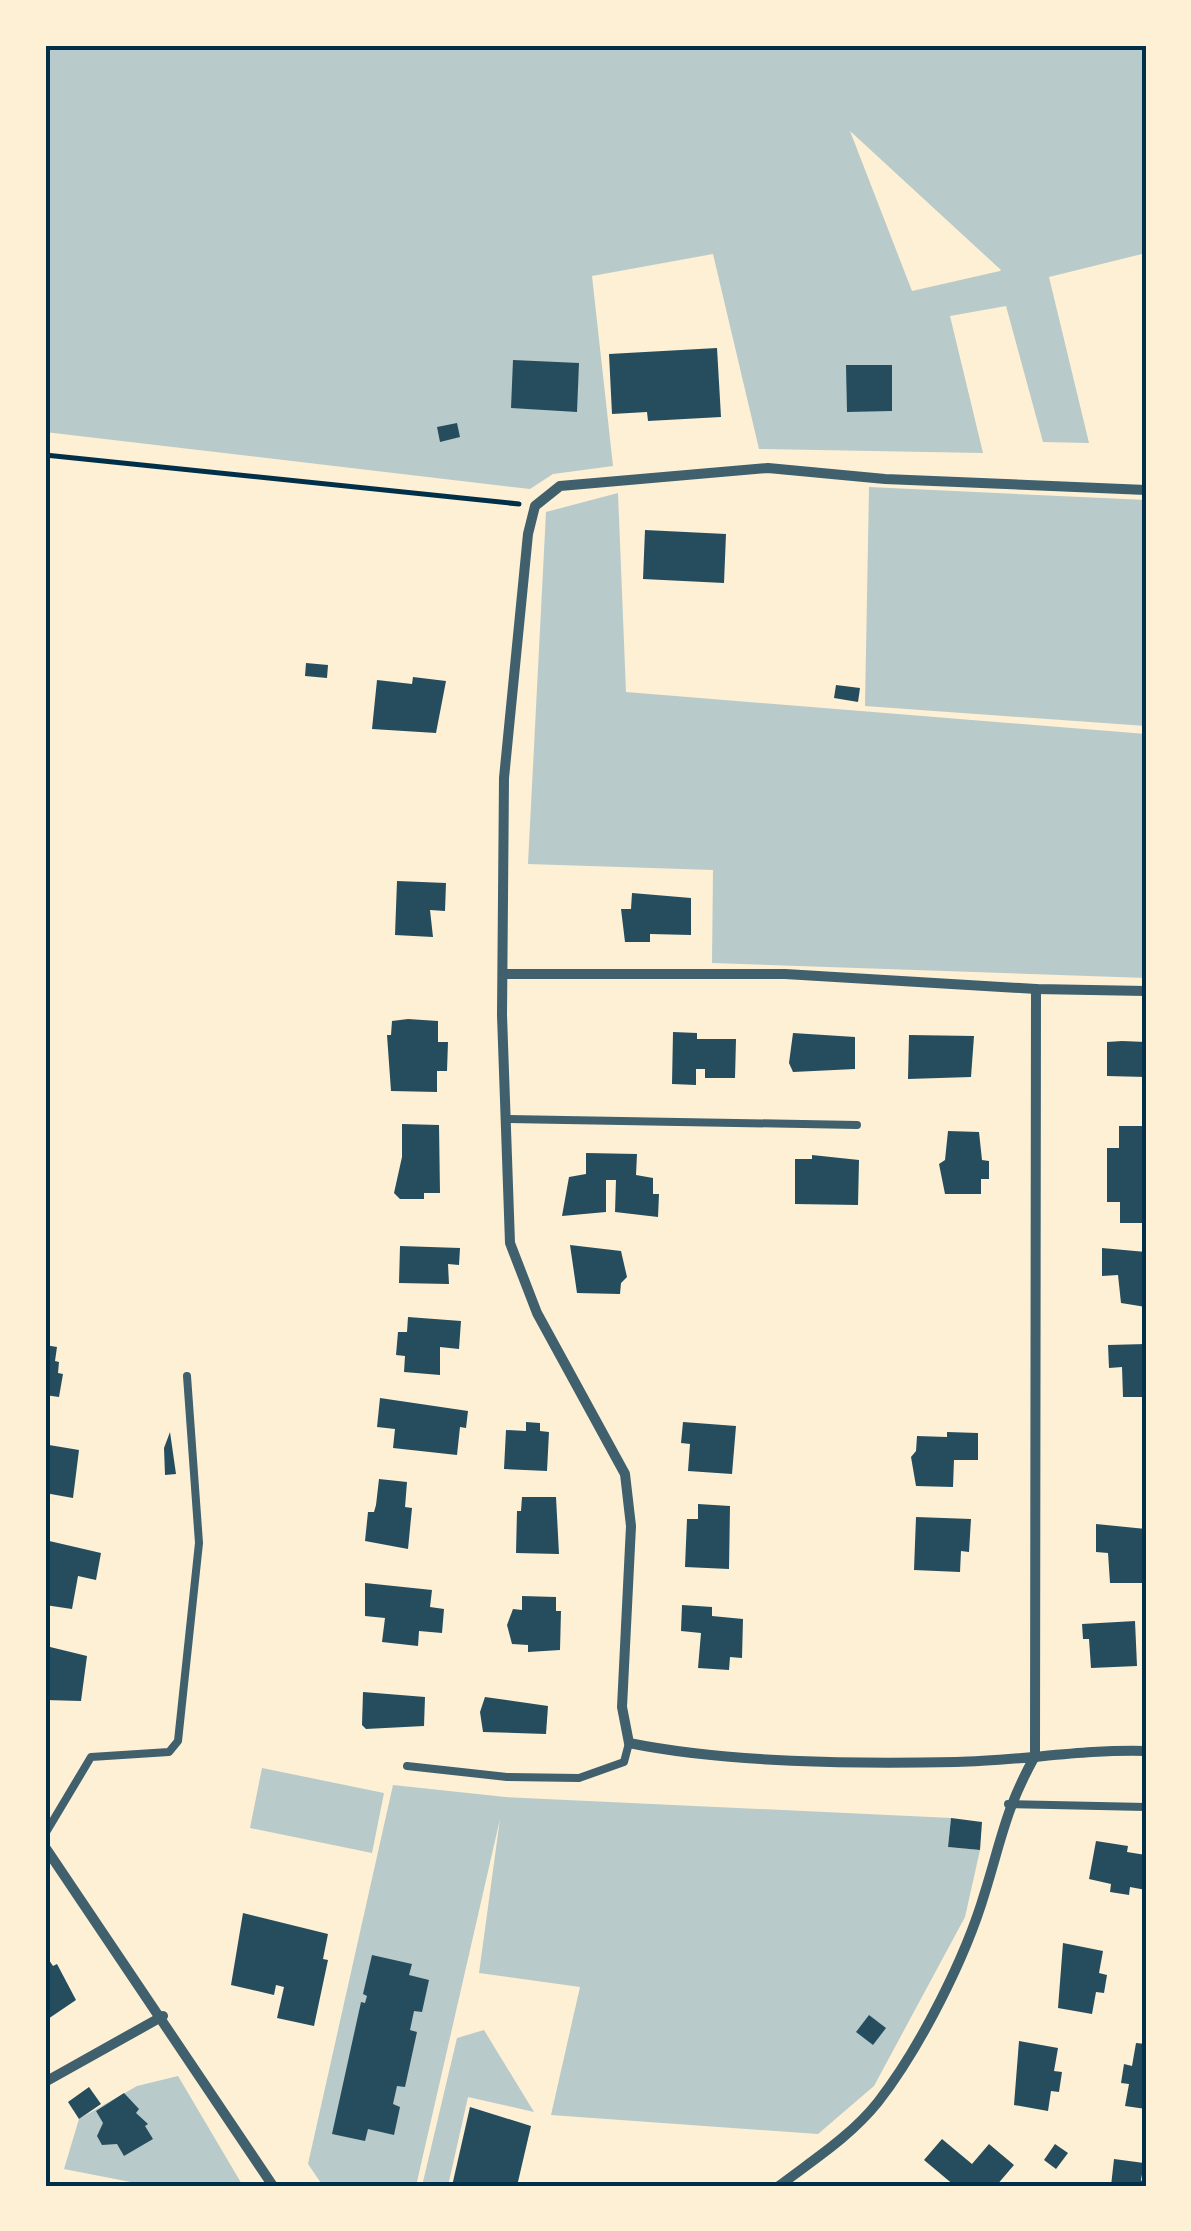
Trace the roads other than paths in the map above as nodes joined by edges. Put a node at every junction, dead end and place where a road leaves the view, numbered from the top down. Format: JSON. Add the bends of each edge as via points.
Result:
{"nodes":[{"id":1,"x":1146,"y":490,"type":"edge"},
{"id":2,"x":505,"y":974,"type":"junction"},
{"id":3,"x":1036,"y":989,"type":"junction"},
{"id":4,"x":1146,"y":990,"type":"edge"},
{"id":5,"x":508,"y":1118,"type":"junction"},
{"id":6,"x":857,"y":1125,"type":"dead end"},
{"id":7,"x":188,"y":1376,"type":"dead end"},
{"id":8,"x":630,"y":1743,"type":"junction"},
{"id":9,"x":1146,"y":1752,"type":"edge"},
{"id":10,"x":1035,"y":1756,"type":"junction"},
{"id":11,"x":408,"y":1766,"type":"dead end"},
{"id":12,"x":1008,"y":1804,"type":"junction"},
{"id":13,"x":1146,"y":1807,"type":"edge"},
{"id":14,"x":45,"y":1834,"type":"edge"},
{"id":15,"x":45,"y":1847,"type":"edge"},
{"id":16,"x":162,"y":2016,"type":"junction"},
{"id":17,"x":45,"y":2082,"type":"edge"},
{"id":18,"x":272,"y":2186,"type":"edge"},
{"id":19,"x":779,"y":2186,"type":"edge"}],
"edges":[{"from":1,"to":2,"type":"street","via":[[768,468],[560,486],[535,506],[528,534],[504,778]]},
{"from":2,"to":3,"type":"street","via":[[785,974]]},
{"from":2,"to":5,"type":"street"},
{"from":3,"to":4,"type":"street"},
{"from":3,"to":10,"type":"street"},
{"from":5,"to":6,"type":"lane"},
{"from":5,"to":8,"type":"street","via":[[510,1243],[536,1313],[625,1474],[631,1526],[622,1708]]},
{"from":7,"to":14,"type":"lane","via":[[199,1543],[178,1741],[169,1752],[91,1756]]},
{"from":8,"to":10,"type":"street","via":[[676,1752],[842,1759]]},
{"from":8,"to":11,"type":"lane","via":[[624,1762],[580,1778]]},
{"from":9,"to":10,"type":"street"},
{"from":10,"to":12,"type":"street"},
{"from":12,"to":13,"type":"lane"},
{"from":12,"to":19,"type":"street","via":[[985,1893],[912,2048],[877,2102]]},
{"from":15,"to":16,"type":"street"},
{"from":16,"to":17,"type":"street"},
{"from":16,"to":18,"type":"street"}]}
